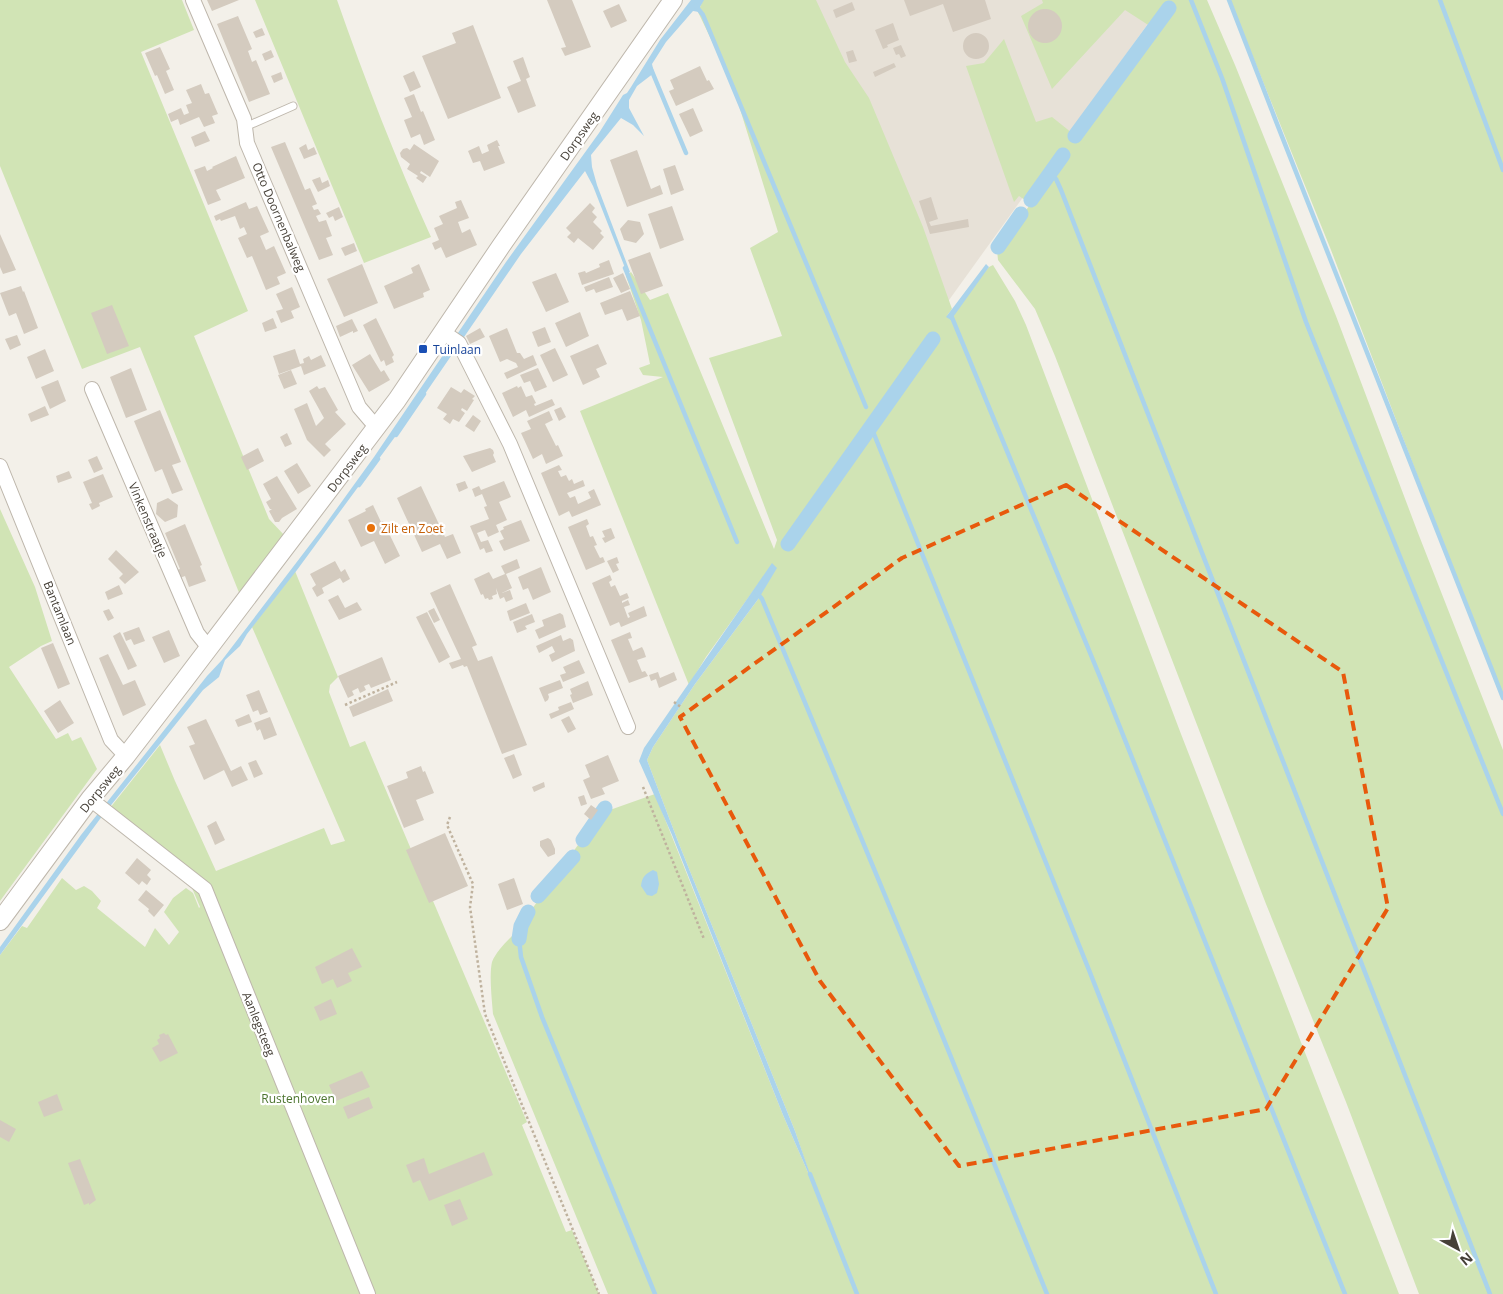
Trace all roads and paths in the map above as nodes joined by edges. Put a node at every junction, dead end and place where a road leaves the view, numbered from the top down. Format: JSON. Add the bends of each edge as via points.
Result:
{"nodes":[{"id":1,"x":193,"y":0,"type":"edge"},
{"id":2,"x":673,"y":0,"type":"edge"},
{"id":3,"x":293,"y":106,"type":"dead end"},
{"id":4,"x":245,"y":127,"type":"junction"},
{"id":5,"x":443,"y":332,"type":"junction"},
{"id":6,"x":92,"y":389,"type":"dead end"},
{"id":7,"x":376,"y":428,"type":"junction"},
{"id":8,"x":0,"y":466,"type":"edge"},
{"id":9,"x":209,"y":648,"type":"junction"},
{"id":10,"x":397,"y":682,"type":"dead end"},
{"id":11,"x":674,"y":702,"type":"dead end"},
{"id":12,"x":345,"y":705,"type":"dead end"},
{"id":13,"x":681,"y":707,"type":"dead end"},
{"id":14,"x":628,"y":728,"type":"dead end"},
{"id":15,"x":126,"y":756,"type":"junction"},
{"id":16,"x":643,"y":787,"type":"dead end"},
{"id":17,"x":99,"y":807,"type":"junction"},
{"id":18,"x":450,"y":817,"type":"dead end"},
{"id":19,"x":0,"y":920,"type":"edge"},
{"id":20,"x":704,"y":939,"type":"dead end"},
{"id":21,"x":368,"y":1294,"type":"edge"},
{"id":22,"x":599,"y":1294,"type":"edge"}],
"edges":[{"from":1,"to":4,"type":"street","name":"Otto Doornenbalweg"},
{"from":2,"to":5,"type":"street","name":"Dorpsweg"},
{"from":3,"to":4,"type":"lane"},
{"from":4,"to":7,"type":"street","name":"Otto Doornenbalweg","via":[[247,143],[359,407]]},
{"from":5,"to":7,"type":"street","name":"Dorpsweg"},
{"from":5,"to":14,"type":"street","via":[[459,343],[510,444]]},
{"from":6,"to":9,"type":"street","name":"Vinkenstraatje","via":[[197,633]]},
{"from":7,"to":9,"type":"street","name":"Dorpsweg"},
{"from":8,"to":15,"type":"street","name":"Bantamlaan","via":[[111,740]]},
{"from":9,"to":15,"type":"street","name":"Dorpsweg"},
{"from":10,"to":12,"type":"path"},
{"from":11,"to":13,"type":"path"},
{"from":15,"to":17,"type":"street","name":"Dorpsweg"},
{"from":16,"to":20,"type":"path"},
{"from":17,"to":19,"type":"street","name":"Dorpsweg"},
{"from":17,"to":21,"type":"street","name":"Aanlegsteeg","via":[[205,889]]},
{"from":18,"to":22,"type":"path","via":[[447,825],[473,884],[470,907],[485,1014]]}]}
